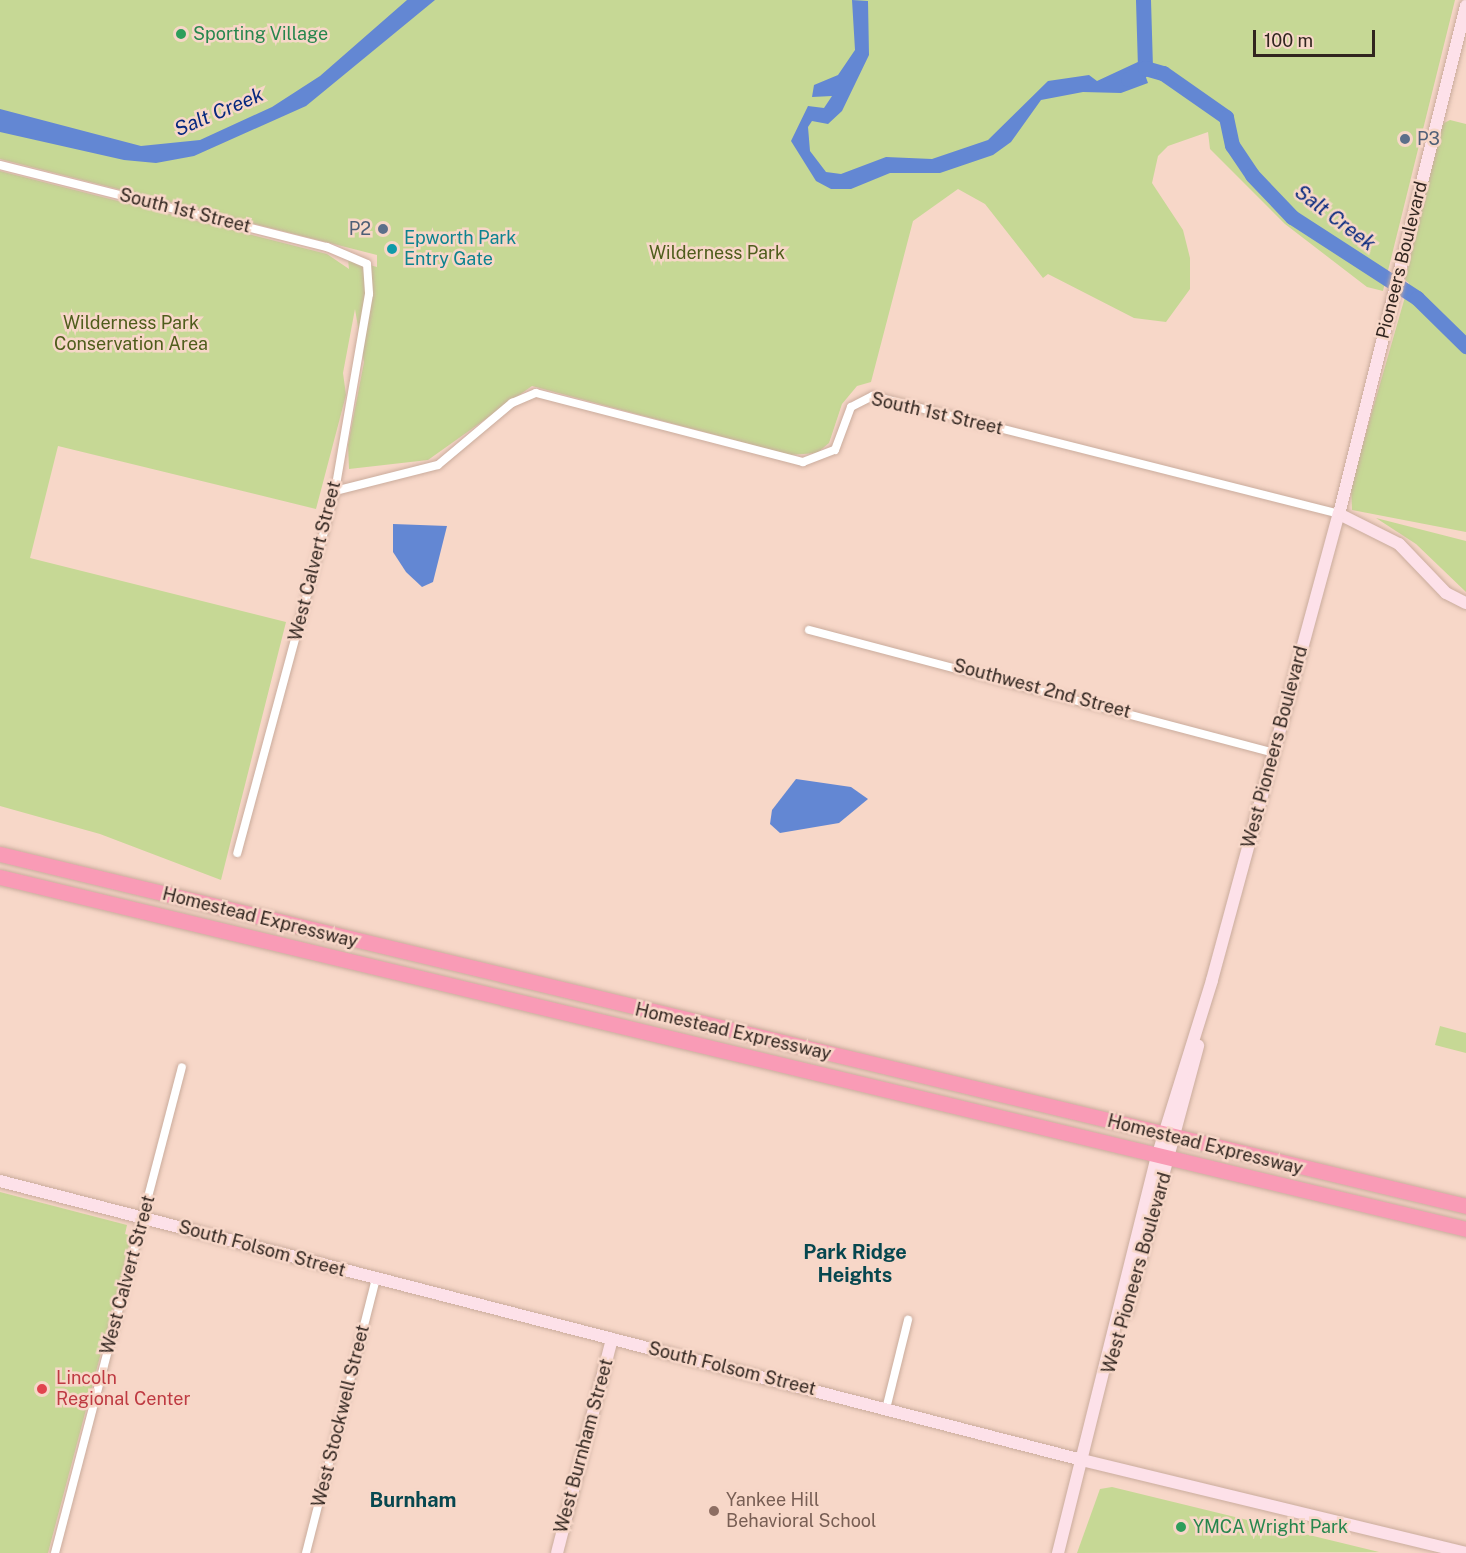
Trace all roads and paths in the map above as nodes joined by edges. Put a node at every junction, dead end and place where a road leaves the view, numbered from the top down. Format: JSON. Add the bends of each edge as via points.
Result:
{"nodes":[{"id":1,"x":1466,"y":6,"type":"edge"},
{"id":2,"x":0,"y":165,"type":"edge"},
{"id":3,"x":367,"y":264,"type":"joint"},
{"id":4,"x":335,"y":491,"type":"junction"},
{"id":5,"x":1339,"y":514,"type":"junction"},
{"id":6,"x":1466,"y":603,"type":"edge"},
{"id":7,"x":809,"y":630,"type":"dead end"},
{"id":8,"x":1273,"y":753,"type":"junction"},
{"id":9,"x":237,"y":853,"type":"dead end"},
{"id":10,"x":0,"y":854,"type":"edge"},
{"id":11,"x":0,"y":877,"type":"edge"},
{"id":12,"x":182,"y":1067,"type":"dead end"},
{"id":13,"x":1170,"y":1136,"type":"junction"},
{"id":14,"x":1163,"y":1158,"type":"junction"},
{"id":15,"x":0,"y":1181,"type":"edge"},
{"id":16,"x":1466,"y":1206,"type":"edge"},
{"id":17,"x":143,"y":1218,"type":"junction"},
{"id":18,"x":1466,"y":1229,"type":"edge"},
{"id":19,"x":376,"y":1279,"type":"junction"},
{"id":20,"x":908,"y":1320,"type":"dead end"},
{"id":21,"x":612,"y":1339,"type":"junction"},
{"id":22,"x":886,"y":1409,"type":"junction"},
{"id":23,"x":1082,"y":1460,"type":"junction"},
{"id":24,"x":55,"y":1553,"type":"edge"},
{"id":25,"x":306,"y":1553,"type":"edge"},
{"id":26,"x":557,"y":1553,"type":"edge"},
{"id":27,"x":1059,"y":1553,"type":"edge"},
{"id":28,"x":1466,"y":1553,"type":"edge"}],
"edges":[{"from":1,"to":5,"type":"main road","name":"Pioneers Boulevard"},
{"from":2,"to":3,"type":"street","name":"South 1st Street","via":[[327,247]]},
{"from":3,"to":4,"type":"street","name":"West Calvert Street","via":[[369,294]]},
{"from":4,"to":5,"type":"street","name":"South 1st Street","via":[[438,465],[512,403],[536,393],[803,462],[835,450],[851,407],[873,396]]},
{"from":4,"to":9,"type":"street","name":"West Calvert Street"},
{"from":5,"to":6,"type":"main road","name":"South 1st Street","via":[[1399,544],[1446,593]]},
{"from":5,"to":8,"type":"main road","name":"West Pioneers Boulevard"},
{"from":7,"to":8,"type":"street","name":"Southwest 2nd Street"},
{"from":8,"to":13,"type":"main road","name":"West Pioneers Boulevard"},
{"from":10,"to":13,"type":"highway","name":"Homestead Expressway"},
{"from":11,"to":14,"type":"highway","name":"Homestead Expressway"},
{"from":12,"to":17,"type":"street","name":"West Calvert Street"},
{"from":13,"to":14,"type":"main road","name":"West Pioneers Boulevard"},
{"from":13,"to":16,"type":"highway","name":"Homestead Expressway"},
{"from":14,"to":18,"type":"highway","name":"Homestead Expressway"},
{"from":14,"to":23,"type":"main road","name":"West Pioneers Boulevard"},
{"from":15,"to":17,"type":"main road","name":"South Folsom Street"},
{"from":17,"to":19,"type":"main road","name":"South Folsom Street"},
{"from":17,"to":24,"type":"street","name":"West Calvert Street"},
{"from":19,"to":21,"type":"main road","name":"South Folsom Street"},
{"from":19,"to":25,"type":"street","name":"West Stockwell Street"},
{"from":20,"to":22,"type":"street"},
{"from":21,"to":22,"type":"main road","name":"South Folsom Street"},
{"from":21,"to":26,"type":"main road","name":"West Burnham Street"},
{"from":22,"to":23,"type":"main road","name":"South Folsom Street"},
{"from":23,"to":27,"type":"main road","name":"West Pioneers Boulevard"},
{"from":23,"to":28,"type":"main road","name":"South Folsom Street"}]}
